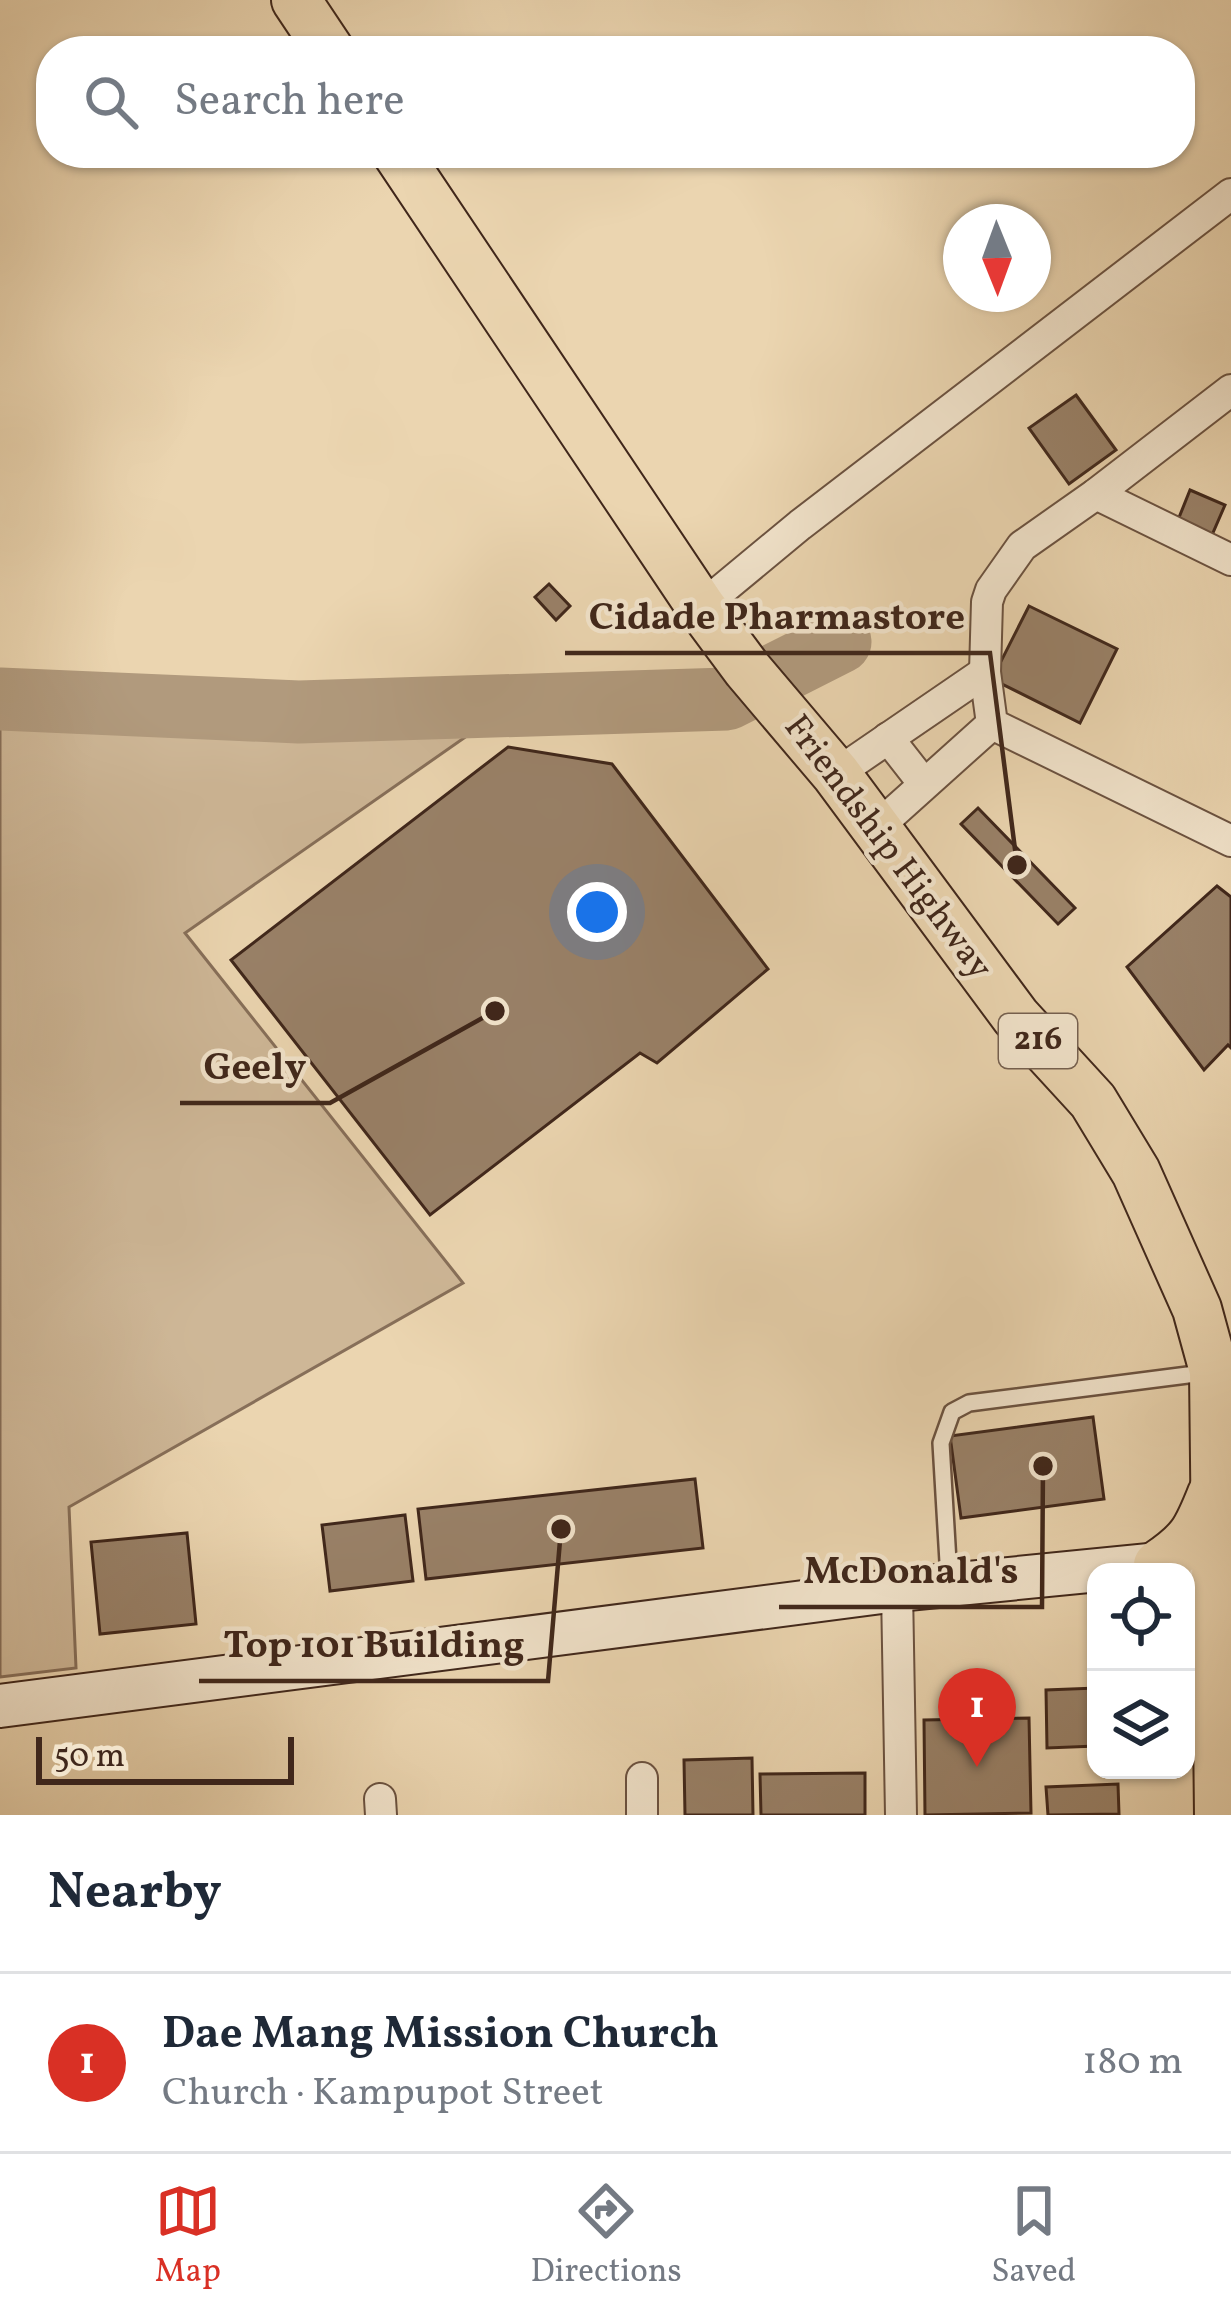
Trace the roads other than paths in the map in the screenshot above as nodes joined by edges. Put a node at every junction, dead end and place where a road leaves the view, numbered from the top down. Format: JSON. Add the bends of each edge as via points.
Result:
{"nodes":[{"id":1,"x":296,"y":0,"type":"edge"},
{"id":2,"x":320,"y":36,"type":"edge"},
{"id":3,"x":407,"y":168,"type":"edge"},
{"id":4,"x":1231,"y":194,"type":"edge"},
{"id":5,"x":1231,"y":390,"type":"edge"},
{"id":6,"x":1096,"y":494,"type":"junction"},
{"id":7,"x":1231,"y":560,"type":"edge"},
{"id":8,"x":701,"y":607,"type":"junction"},
{"id":9,"x":985,"y":672,"type":"junction"},
{"id":10,"x":992,"y":724,"type":"junction"},
{"id":11,"x":888,"y":738,"type":"junction"},
{"id":12,"x":822,"y":757,"type":"junction"},
{"id":13,"x":924,"y":784,"type":"junction"},
{"id":14,"x":875,"y":829,"type":"junction"},
{"id":15,"x":1231,"y":841,"type":"edge"},
{"id":16,"x":1214,"y":1371,"type":"junction"},
{"id":17,"x":1184,"y":1563,"type":"edge"},
{"id":18,"x":1087,"y":1576,"type":"edge"},
{"id":19,"x":950,"y":1584,"type":"junction"},
{"id":20,"x":897,"y":1590,"type":"junction"},
{"id":21,"x":1195,"y":1596,"type":"edge"},
{"id":22,"x":0,"y":1706,"type":"edge"},
{"id":23,"x":641,"y":1778,"type":"dead end"},
{"id":24,"x":642,"y":1815,"type":"edge"},
{"id":25,"x":901,"y":1815,"type":"edge"},
{"id":26,"x":1219,"y":1815,"type":"edge"}],
"edges":[{"from":1,"to":2,"type":"main road"},
{"from":3,"to":8,"type":"main road","name":"Friendship Highway","number":"216"},
{"from":4,"to":8,"type":"street"},
{"from":5,"to":6,"type":"street"},
{"from":6,"to":7,"type":"street"},
{"from":6,"to":9,"type":"street","via":[[1022,546],[992,590]]},
{"from":8,"to":12,"type":"main road","name":"Friendship Highway","number":"216"},
{"from":9,"to":10,"type":"street"},
{"from":9,"to":11,"type":"street"},
{"from":10,"to":13,"type":"street"},
{"from":10,"to":15,"type":"street"},
{"from":11,"to":12,"type":"street"},
{"from":11,"to":13,"type":"street"},
{"from":12,"to":14,"type":"main road","name":"Friendship Highway","number":"216"},
{"from":13,"to":14,"type":"street"},
{"from":14,"to":16,"type":"main road","name":"Friendship Highway","number":"216","via":[[1016,1017],[1093,1101],[1171,1250]]},
{"from":16,"to":17,"type":"main road","name":"Friendship Highway","number":"216","via":[[1214,1490]]},
{"from":16,"to":19,"type":"lane","via":[[969,1403],[952,1412],[940,1443]]},
{"from":18,"to":19,"type":"main road"},
{"from":19,"to":20,"type":"main road"},
{"from":20,"to":22,"type":"main road"},
{"from":20,"to":25,"type":"street"},
{"from":21,"to":26,"type":"main road","via":[[1216,1639]]},
{"from":23,"to":24,"type":"street"}]}
